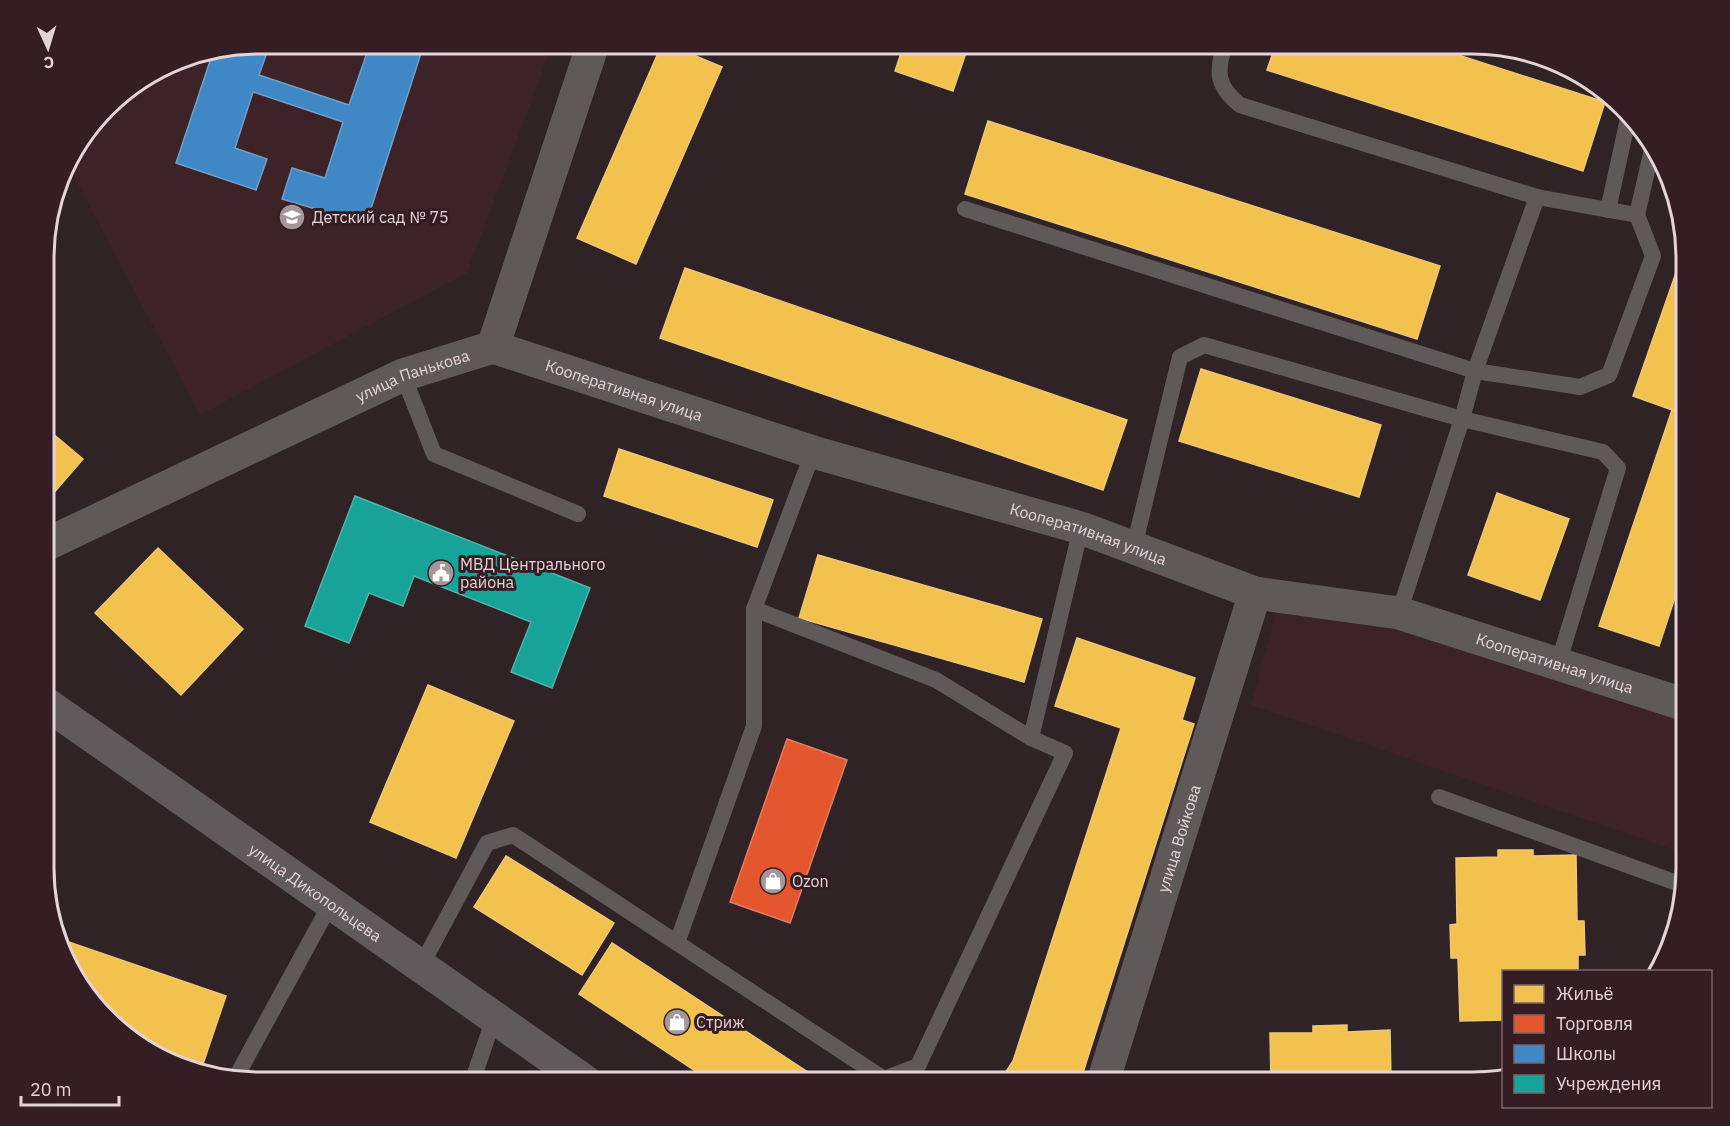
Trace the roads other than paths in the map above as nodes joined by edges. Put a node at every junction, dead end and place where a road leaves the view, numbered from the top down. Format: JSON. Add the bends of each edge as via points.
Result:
{"nodes":[{"id":1,"x":590,"y":54,"type":"edge"},
{"id":2,"x":1222,"y":54,"type":"edge"},
{"id":3,"x":1627,"y":126,"type":"edge"},
{"id":4,"x":1650,"y":158,"type":"edge"},
{"id":5,"x":1537,"y":197,"type":"junction"},
{"id":6,"x":965,"y":209,"type":"dead end"},
{"id":7,"x":1608,"y":210,"type":"junction"},
{"id":8,"x":1637,"y":215,"type":"junction"},
{"id":9,"x":493,"y":347,"type":"junction"},
{"id":10,"x":1475,"y":371,"type":"junction"},
{"id":11,"x":404,"y":375,"type":"junction"},
{"id":12,"x":1462,"y":419,"type":"junction"},
{"id":13,"x":813,"y":452,"type":"junction"},
{"id":14,"x":578,"y":514,"type":"dead end"},
{"id":15,"x":1081,"y":528,"type":"junction"},
{"id":16,"x":54,"y":541,"type":"edge"},
{"id":17,"x":1134,"y":547,"type":"junction"},
{"id":18,"x":1255,"y":593,"type":"junction"},
{"id":19,"x":754,"y":609,"type":"junction"},
{"id":20,"x":1399,"y":613,"type":"junction"},
{"id":21,"x":1558,"y":664,"type":"junction"},
{"id":22,"x":1676,"y":702,"type":"edge"},
{"id":23,"x":54,"y":709,"type":"edge"},
{"id":24,"x":1031,"y":738,"type":"junction"},
{"id":25,"x":1438,"y":797,"type":"dead end"},
{"id":26,"x":1676,"y":883,"type":"edge"},
{"id":27,"x":331,"y":903,"type":"junction"},
{"id":28,"x":677,"y":943,"type":"junction"},
{"id":29,"x":421,"y":966,"type":"junction"},
{"id":30,"x":494,"y":1017,"type":"junction"},
{"id":31,"x":240,"y":1071,"type":"edge"},
{"id":32,"x":475,"y":1072,"type":"edge"},
{"id":33,"x":572,"y":1072,"type":"edge"},
{"id":34,"x":873,"y":1072,"type":"edge"},
{"id":35,"x":902,"y":1072,"type":"edge"},
{"id":36,"x":1106,"y":1072,"type":"edge"}],
"edges":[{"from":1,"to":9,"type":"street"},
{"from":2,"to":5,"type":"lane","via":[[1221,83],[1240,105]]},
{"from":3,"to":7,"type":"lane"},
{"from":4,"to":8,"type":"lane"},
{"from":5,"to":7,"type":"lane"},
{"from":5,"to":10,"type":"lane"},
{"from":6,"to":10,"type":"lane"},
{"from":7,"to":8,"type":"lane"},
{"from":8,"to":10,"type":"lane","via":[[1653,256],[1609,375],[1580,387]]},
{"from":9,"to":11,"type":"street","name":"улица Панькова"},
{"from":9,"to":13,"type":"street","name":"Кооперативная улица"},
{"from":10,"to":12,"type":"lane"},
{"from":11,"to":14,"type":"lane","via":[[434,454]]},
{"from":11,"to":16,"type":"street","name":"улица Панькова"},
{"from":12,"to":17,"type":"lane","via":[[1204,345],[1180,357]]},
{"from":12,"to":20,"type":"lane"},
{"from":12,"to":21,"type":"lane","via":[[1603,452],[1618,468]]},
{"from":13,"to":15,"type":"street","name":"Кооперативная улица"},
{"from":13,"to":19,"type":"lane"},
{"from":15,"to":17,"type":"street","name":"Кооперативная улица"},
{"from":15,"to":24,"type":"lane"},
{"from":17,"to":18,"type":"street","name":"Кооперативная улица"},
{"from":18,"to":20,"type":"street","name":"Кооперативная улица"},
{"from":18,"to":36,"type":"street","name":"улица Войкова"},
{"from":19,"to":24,"type":"lane","via":[[936,680]]},
{"from":19,"to":28,"type":"lane","via":[[754,726]]},
{"from":20,"to":21,"type":"street","name":"Кооперативная улица"},
{"from":21,"to":22,"type":"street","name":"Кооперативная улица"},
{"from":23,"to":27,"type":"main road","name":"улица Дикопольцева"},
{"from":24,"to":35,"type":"lane","via":[[1065,753],[918,1066]]},
{"from":25,"to":26,"type":"lane"},
{"from":27,"to":29,"type":"main road","name":"улица Дикопольцева"},
{"from":27,"to":31,"type":"lane"},
{"from":28,"to":29,"type":"lane","via":[[513,835],[487,843]]},
{"from":28,"to":34,"type":"lane"},
{"from":29,"to":30,"type":"main road","name":"улица Дикопольцева"},
{"from":30,"to":32,"type":"lane"},
{"from":30,"to":33,"type":"main road","name":"улица Дикопольцева"}]}
